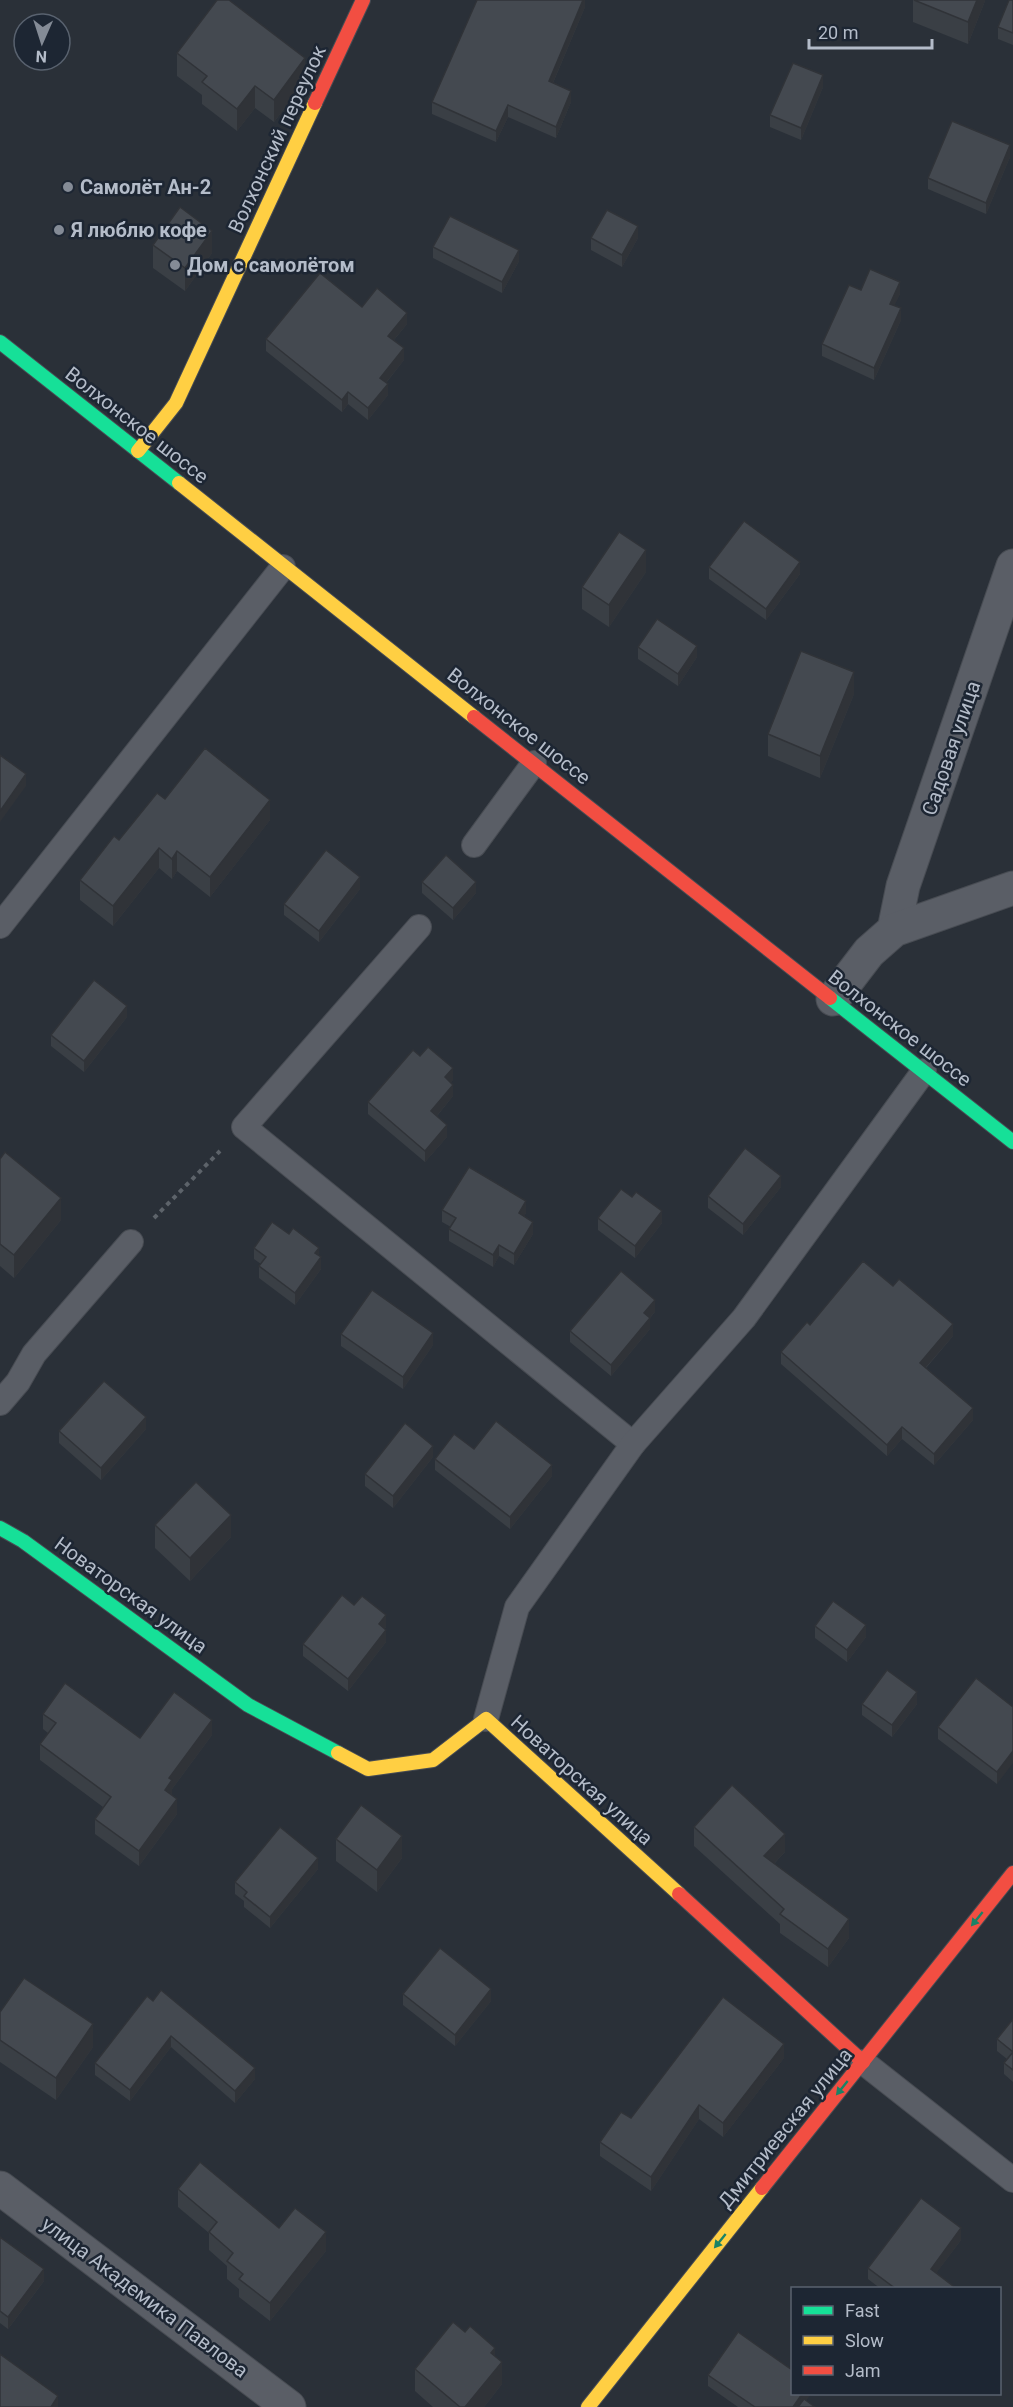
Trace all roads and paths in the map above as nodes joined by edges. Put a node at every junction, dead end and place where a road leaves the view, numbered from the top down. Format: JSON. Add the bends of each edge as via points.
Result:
{"nodes":[{"id":1,"x":363,"y":0,"type":"edge"},
{"id":2,"x":0,"y":342,"type":"edge"},
{"id":3,"x":138,"y":451,"type":"junction"},
{"id":4,"x":283,"y":567,"type":"junction"},
{"id":5,"x":1013,"y":567,"type":"edge"},
{"id":6,"x":534,"y":763,"type":"junction"},
{"id":7,"x":474,"y":845,"type":"dead end"},
{"id":8,"x":1013,"y":888,"type":"edge"},
{"id":9,"x":0,"y":926,"type":"edge"},
{"id":10,"x":419,"y":927,"type":"dead end"},
{"id":11,"x":894,"y":930,"type":"junction"},
{"id":12,"x":833,"y":999,"type":"junction"},
{"id":13,"x":924,"y":1071,"type":"junction"},
{"id":14,"x":244,"y":1126,"type":"junction"},
{"id":15,"x":1013,"y":1142,"type":"edge"},
{"id":16,"x":131,"y":1242,"type":"joint"},
{"id":17,"x":0,"y":1403,"type":"edge"},
{"id":18,"x":633,"y":1444,"type":"junction"},
{"id":19,"x":0,"y":1528,"type":"edge"},
{"id":20,"x":486,"y":1719,"type":"junction"},
{"id":21,"x":1013,"y":1873,"type":"edge"},
{"id":22,"x":863,"y":2062,"type":"junction"},
{"id":23,"x":1013,"y":2180,"type":"edge"},
{"id":24,"x":0,"y":2188,"type":"edge"},
{"id":25,"x":289,"y":2407,"type":"edge"},
{"id":26,"x":588,"y":2407,"type":"edge"}],
"edges":[{"from":1,"to":3,"type":"street","name":"Волхонский переулок","via":[[176,403]]},
{"from":2,"to":3,"type":"street","name":"Волхонское шоссе"},
{"from":3,"to":4,"type":"street","name":"Волхонское шоссе"},
{"from":4,"to":6,"type":"street","name":"Волхонское шоссе"},
{"from":4,"to":9,"type":"lane"},
{"from":5,"to":11,"type":"street","name":"Садовая улица","via":[[903,886]]},
{"from":6,"to":7,"type":"lane"},
{"from":6,"to":12,"type":"street","name":"Волхонское шоссе"},
{"from":8,"to":11,"type":"street"},
{"from":10,"to":14,"type":"lane"},
{"from":11,"to":12,"type":"street","via":[[869,952]]},
{"from":12,"to":13,"type":"street","name":"Волхонское шоссе"},
{"from":13,"to":15,"type":"street","name":"Волхонское шоссе"},
{"from":13,"to":18,"type":"lane","via":[[744,1318]]},
{"from":14,"to":16,"type":"path"},
{"from":14,"to":18,"type":"lane"},
{"from":16,"to":17,"type":"lane","via":[[34,1354]]},
{"from":18,"to":20,"type":"lane","via":[[517,1607]]},
{"from":19,"to":20,"type":"street","name":"Новаторская улица","via":[[248,1705],[368,1769],[433,1760]]},
{"from":20,"to":22,"type":"street","name":"Новаторская улица"},
{"from":21,"to":22,"type":"street","name":"Дмитриевская улица","one_way":true},
{"from":22,"to":23,"type":"lane"},
{"from":22,"to":26,"type":"street","name":"Дмитриевская улица","one_way":true},
{"from":24,"to":25,"type":"street","name":"улица Академика Павлова"}]}
